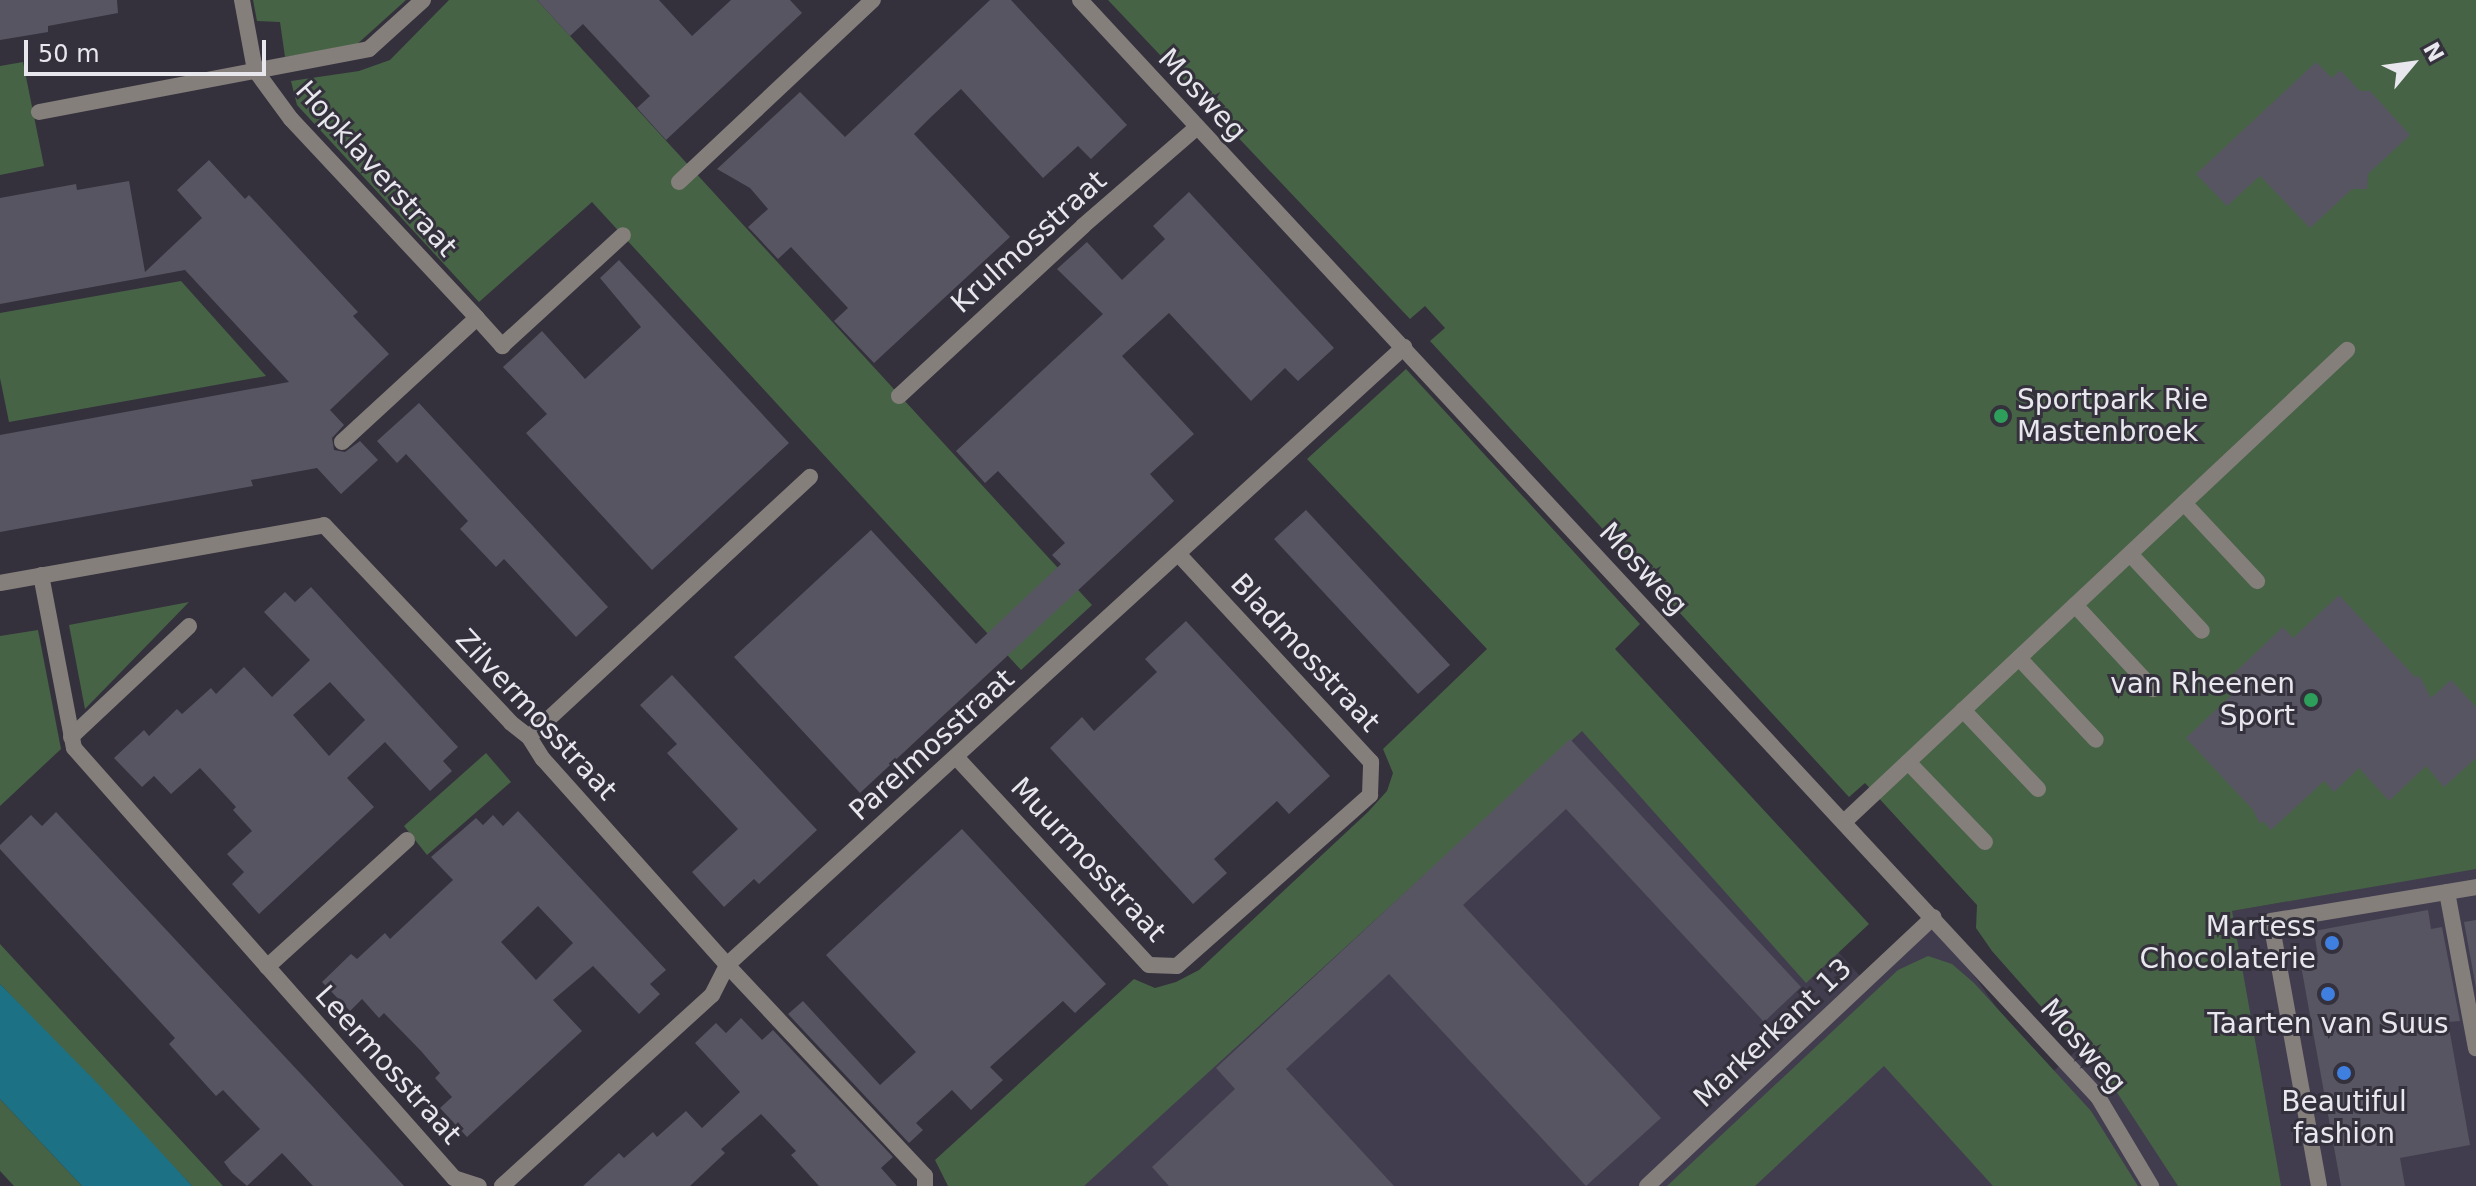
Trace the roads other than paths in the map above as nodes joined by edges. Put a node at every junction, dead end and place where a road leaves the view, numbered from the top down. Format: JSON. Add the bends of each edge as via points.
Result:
{"nodes":[{"id":1,"x":242,"y":0,"type":"edge"},
{"id":2,"x":423,"y":0,"type":"edge"},
{"id":3,"x":873,"y":0,"type":"edge"},
{"id":4,"x":1080,"y":0,"type":"edge"},
{"id":5,"x":255,"y":70,"type":"junction"},
{"id":6,"x":39,"y":112,"type":"dead end"},
{"id":7,"x":1196,"y":128,"type":"junction"},
{"id":8,"x":679,"y":182,"type":"dead end"},
{"id":9,"x":623,"y":235,"type":"dead end"},
{"id":10,"x":477,"y":318,"type":"junction"},
{"id":11,"x":1404,"y":347,"type":"junction"},
{"id":12,"x":2347,"y":350,"type":"dead end"},
{"id":13,"x":899,"y":396,"type":"dead end"},
{"id":14,"x":342,"y":442,"type":"dead end"},
{"id":15,"x":810,"y":477,"type":"dead end"},
{"id":16,"x":2184,"y":503,"type":"junction"},
{"id":17,"x":2130,"y":554,"type":"junction"},
{"id":18,"x":1179,"y":555,"type":"junction"},
{"id":19,"x":41,"y":575,"type":"junction"},
{"id":20,"x":2257,"y":581,"type":"dead end"},
{"id":21,"x":0,"y":583,"type":"edge"},
{"id":22,"x":2075,"y":605,"type":"junction"},
{"id":23,"x":189,"y":626,"type":"dead end"},
{"id":24,"x":2202,"y":631,"type":"dead end"},
{"id":25,"x":2019,"y":658,"type":"junction"},
{"id":26,"x":2153,"y":689,"type":"dead end"},
{"id":27,"x":1963,"y":710,"type":"junction"},
{"id":28,"x":71,"y":737,"type":"junction"},
{"id":29,"x":529,"y":737,"type":"junction"},
{"id":30,"x":2096,"y":740,"type":"dead end"},
{"id":31,"x":957,"y":758,"type":"junction"},
{"id":32,"x":1908,"y":762,"type":"junction"},
{"id":33,"x":2038,"y":789,"type":"dead end"},
{"id":34,"x":1370,"y":795,"type":"joint"},
{"id":35,"x":1844,"y":822,"type":"junction"},
{"id":36,"x":407,"y":840,"type":"dead end"},
{"id":37,"x":1985,"y":842,"type":"dead end"},
{"id":38,"x":2476,"y":887,"type":"edge"},
{"id":39,"x":2447,"y":892,"type":"junction"},
{"id":40,"x":1933,"y":917,"type":"junction"},
{"id":41,"x":727,"y":965,"type":"junction"},
{"id":42,"x":267,"y":967,"type":"junction"},
{"id":43,"x":2476,"y":1046,"type":"edge"},
{"id":44,"x":479,"y":1186,"type":"edge"},
{"id":45,"x":502,"y":1186,"type":"edge"},
{"id":46,"x":925,"y":1186,"type":"edge"},
{"id":47,"x":1647,"y":1186,"type":"edge"},
{"id":48,"x":2151,"y":1186,"type":"edge"},
{"id":49,"x":2319,"y":1186,"type":"edge"}],
"edges":[{"from":1,"to":5,"type":"street","name":"Hopklaverstraat"},
{"from":2,"to":5,"type":"street","via":[[369,49]]},
{"from":3,"to":8,"type":"street"},
{"from":4,"to":7,"type":"street","name":"Mosweg"},
{"from":5,"to":6,"type":"street"},
{"from":5,"to":10,"type":"street","name":"Hopklaverstraat","via":[[291,119]]},
{"from":7,"to":11,"type":"street","name":"Mosweg"},
{"from":7,"to":13,"type":"street","name":"Krulmosstraat"},
{"from":9,"to":10,"type":"street","name":"Hopklaverstraat","via":[[502,346]]},
{"from":10,"to":14,"type":"street"},
{"from":11,"to":18,"type":"street","name":"Parelmosstraat"},
{"from":11,"to":35,"type":"street","name":"Mosweg"},
{"from":12,"to":16,"type":"street"},
{"from":15,"to":29,"type":"street"},
{"from":16,"to":17,"type":"street"},
{"from":16,"to":20,"type":"street"},
{"from":17,"to":22,"type":"street"},
{"from":17,"to":24,"type":"street"},
{"from":18,"to":31,"type":"street","name":"Parelmosstraat"},
{"from":18,"to":34,"type":"street","name":"Bladmosstraat","via":[[1371,762]]},
{"from":19,"to":21,"type":"street","name":"Zilvermosstraat"},
{"from":19,"to":28,"type":"street","name":"Leermosstraat"},
{"from":19,"to":29,"type":"street","name":"Zilvermosstraat","via":[[324,525]]},
{"from":22,"to":25,"type":"street"},
{"from":22,"to":26,"type":"street"},
{"from":23,"to":28,"type":"street"},
{"from":25,"to":27,"type":"street"},
{"from":25,"to":30,"type":"street"},
{"from":27,"to":32,"type":"street"},
{"from":27,"to":33,"type":"street"},
{"from":28,"to":42,"type":"street","name":"Leermosstraat","via":[[74,748]]},
{"from":29,"to":41,"type":"street","name":"Zilvermosstraat"},
{"from":31,"to":34,"type":"street","name":"Muurmosstraat","via":[[1149,965],[1177,966]]},
{"from":31,"to":41,"type":"street","name":"Parelmosstraat"},
{"from":32,"to":35,"type":"street"},
{"from":32,"to":37,"type":"street"},
{"from":35,"to":40,"type":"street","name":"Mosweg"},
{"from":36,"to":42,"type":"street"},
{"from":38,"to":39,"type":"street"},
{"from":39,"to":43,"type":"street"},
{"from":39,"to":49,"type":"street","via":[[2271,921]]},
{"from":40,"to":47,"type":"street","name":"Markerkant 13"},
{"from":40,"to":48,"type":"street","name":"Mosweg","via":[[2098,1097]]},
{"from":41,"to":45,"type":"street","name":"Parelmosstraat","via":[[712,995]]},
{"from":41,"to":46,"type":"street","name":"Zilvermosstraat","via":[[925,1176]]},
{"from":42,"to":44,"type":"street","name":"Leermosstraat","via":[[454,1178]]}]}
